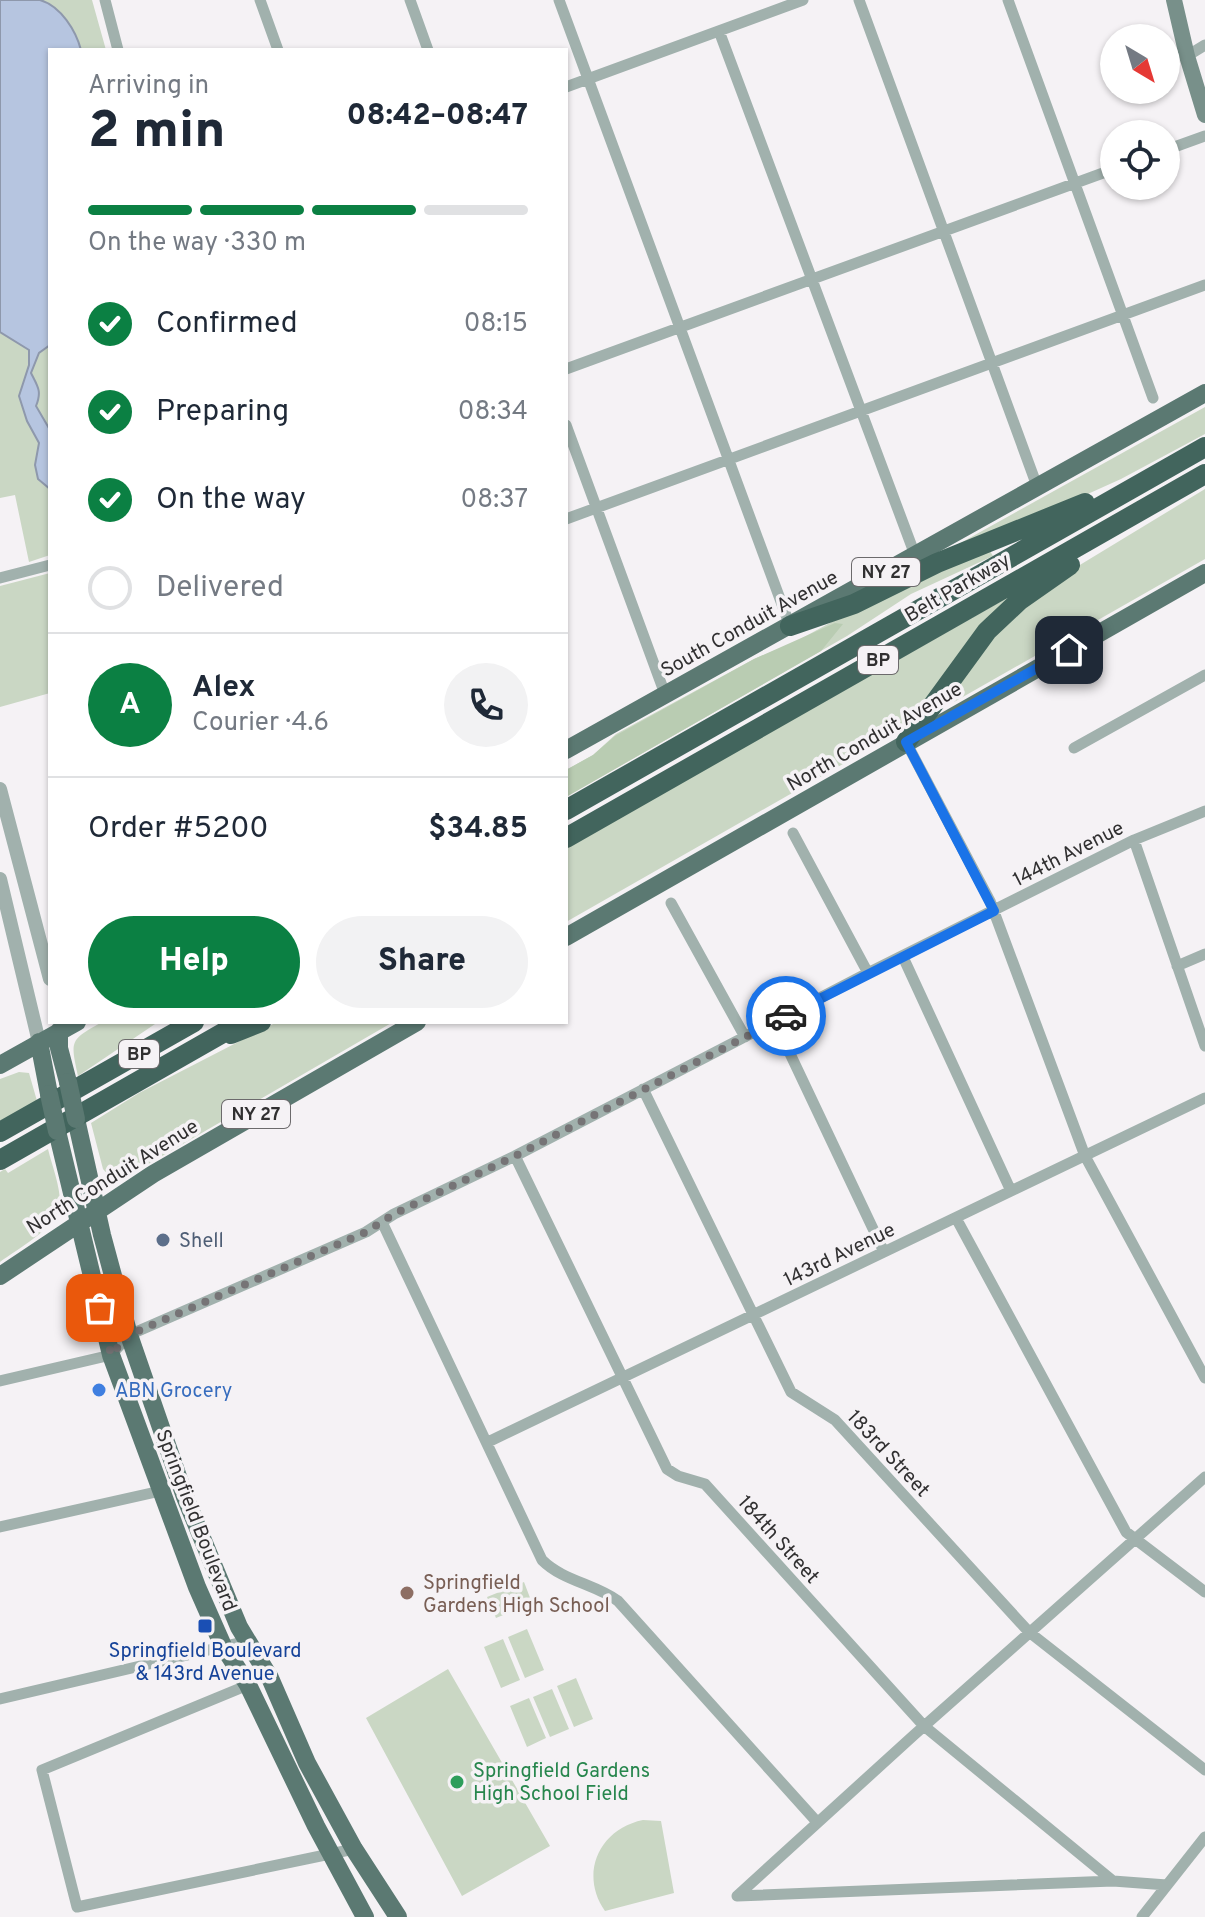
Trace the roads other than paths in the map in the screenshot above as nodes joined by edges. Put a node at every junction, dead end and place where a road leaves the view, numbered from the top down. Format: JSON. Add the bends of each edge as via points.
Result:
{"nodes":[{"id":1,"x":105,"y":0,"type":"edge"},
{"id":2,"x":260,"y":0,"type":"edge"},
{"id":3,"x":410,"y":0,"type":"edge"},
{"id":4,"x":559,"y":0,"type":"edge"},
{"id":5,"x":803,"y":0,"type":"edge"},
{"id":6,"x":859,"y":0,"type":"edge"},
{"id":7,"x":1008,"y":0,"type":"edge"},
{"id":8,"x":1174,"y":0,"type":"edge"},
{"id":9,"x":719,"y":31,"type":"junction"},
{"id":10,"x":1205,"y":45,"type":"edge"},
{"id":11,"x":117,"y":48,"type":"edge"},
{"id":12,"x":277,"y":48,"type":"edge"},
{"id":13,"x":427,"y":48,"type":"edge"},
{"id":14,"x":1187,"y":56,"type":"junction"},
{"id":15,"x":588,"y":79,"type":"junction"},
{"id":16,"x":568,"y":86,"type":"edge"},
{"id":17,"x":1205,"y":115,"type":"edge"},
{"id":18,"x":1205,"y":136,"type":"edge"},
{"id":19,"x":1180,"y":145,"type":"edge"},
{"id":20,"x":1100,"y":174,"type":"edge"},
{"id":21,"x":1074,"y":184,"type":"junction"},
{"id":22,"x":943,"y":231,"type":"junction"},
{"id":23,"x":811,"y":279,"type":"junction"},
{"id":24,"x":1205,"y":285,"type":"edge"},
{"id":25,"x":1123,"y":315,"type":"junction"},
{"id":26,"x":679,"y":327,"type":"junction"},
{"id":27,"x":991,"y":363,"type":"junction"},
{"id":28,"x":568,"y":368,"type":"edge"},
{"id":29,"x":1205,"y":393,"type":"edge"},
{"id":30,"x":1153,"y":398,"type":"dead end"},
{"id":31,"x":859,"y":411,"type":"junction"},
{"id":32,"x":568,"y":430,"type":"edge"},
{"id":33,"x":1205,"y":447,"type":"edge"},
{"id":34,"x":727,"y":459,"type":"junction"},
{"id":35,"x":1155,"y":475,"type":"junction"},
{"id":36,"x":1198,"y":478,"type":"edge"},
{"id":37,"x":1037,"y":486,"type":"junction"},
{"id":38,"x":597,"y":507,"type":"junction"},
{"id":39,"x":568,"y":518,"type":"edge"},
{"id":40,"x":915,"y":555,"type":"junction"},
{"id":41,"x":48,"y":566,"type":"edge"},
{"id":42,"x":1205,"y":573,"type":"edge"},
{"id":43,"x":0,"y":578,"type":"edge"},
{"id":44,"x":790,"y":626,"type":"junction"},
{"id":45,"x":1205,"y":675,"type":"edge"},
{"id":46,"x":665,"y":694,"type":"junction"},
{"id":47,"x":906,"y":742,"type":"junction"},
{"id":48,"x":1074,"y":748,"type":"dead end"},
{"id":49,"x":568,"y":749,"type":"edge"},
{"id":50,"x":0,"y":789,"type":"edge"},
{"id":51,"x":568,"y":809,"type":"edge"},
{"id":52,"x":1205,"y":811,"type":"edge"},
{"id":53,"x":793,"y":833,"type":"dead end"},
{"id":54,"x":568,"y":837,"type":"edge"},
{"id":55,"x":1134,"y":840,"type":"junction"},
{"id":56,"x":0,"y":879,"type":"edge"},
{"id":57,"x":671,"y":903,"type":"dead end"},
{"id":58,"x":994,"y":911,"type":"junction"},
{"id":59,"x":568,"y":936,"type":"edge"},
{"id":60,"x":1205,"y":954,"type":"edge"},
{"id":61,"x":903,"y":957,"type":"junction"},
{"id":62,"x":1177,"y":966,"type":"junction"},
{"id":63,"x":48,"y":971,"type":"edge"},
{"id":64,"x":868,"y":973,"type":"junction"},
{"id":65,"x":775,"y":1022,"type":"junction"},
{"id":66,"x":190,"y":1024,"type":"edge"},
{"id":67,"x":239,"y":1024,"type":"edge"},
{"id":68,"x":256,"y":1024,"type":"edge"},
{"id":69,"x":414,"y":1024,"type":"edge"},
{"id":70,"x":59,"y":1027,"type":"edge"},
{"id":71,"x":745,"y":1037,"type":"junction"},
{"id":72,"x":39,"y":1042,"type":"junction"},
{"id":73,"x":1205,"y":1046,"type":"edge"},
{"id":74,"x":197,"y":1048,"type":"junction"},
{"id":75,"x":0,"y":1065,"type":"edge"},
{"id":76,"x":643,"y":1089,"type":"junction"},
{"id":77,"x":1205,"y":1098,"type":"edge"},
{"id":78,"x":0,"y":1132,"type":"edge"},
{"id":79,"x":515,"y":1156,"type":"junction"},
{"id":80,"x":1085,"y":1156,"type":"junction"},
{"id":81,"x":0,"y":1160,"type":"edge"},
{"id":82,"x":1011,"y":1191,"type":"junction"},
{"id":83,"x":97,"y":1210,"type":"junction"},
{"id":84,"x":956,"y":1218,"type":"junction"},
{"id":85,"x":80,"y":1221,"type":"junction"},
{"id":86,"x":382,"y":1222,"type":"junction"},
{"id":87,"x":884,"y":1252,"type":"junction"},
{"id":88,"x":0,"y":1276,"type":"edge"},
{"id":89,"x":753,"y":1316,"type":"junction"},
{"id":90,"x":129,"y":1335,"type":"junction"},
{"id":91,"x":111,"y":1355,"type":"junction"},
{"id":92,"x":622,"y":1378,"type":"junction"},
{"id":93,"x":1205,"y":1378,"type":"edge"},
{"id":94,"x":0,"y":1381,"type":"edge"},
{"id":95,"x":488,"y":1442,"type":"junction"},
{"id":96,"x":1205,"y":1477,"type":"edge"},
{"id":97,"x":181,"y":1487,"type":"junction"},
{"id":98,"x":162,"y":1491,"type":"junction"},
{"id":99,"x":0,"y":1527,"type":"edge"},
{"id":100,"x":1137,"y":1538,"type":"junction"},
{"id":101,"x":1205,"y":1592,"type":"edge"},
{"id":102,"x":1029,"y":1632,"type":"junction"},
{"id":103,"x":247,"y":1641,"type":"junction"},
{"id":104,"x":223,"y":1646,"type":"junction"},
{"id":105,"x":248,"y":1685,"type":"junction"},
{"id":106,"x":0,"y":1699,"type":"edge"},
{"id":107,"x":924,"y":1726,"type":"junction"},
{"id":108,"x":1205,"y":1770,"type":"edge"},
{"id":109,"x":817,"y":1822,"type":"junction"},
{"id":110,"x":1205,"y":1837,"type":"edge"},
{"id":111,"x":354,"y":1849,"type":"junction"},
{"id":112,"x":330,"y":1854,"type":"junction"},
{"id":113,"x":1113,"y":1881,"type":"junction"},
{"id":114,"x":1167,"y":1885,"type":"junction"},
{"id":115,"x":365,"y":1917,"type":"edge"},
{"id":116,"x":398,"y":1917,"type":"edge"},
{"id":117,"x":1142,"y":1917,"type":"edge"}],
"edges":[{"from":1,"to":11,"type":"street"},
{"from":2,"to":12,"type":"street"},
{"from":3,"to":13,"type":"street"},
{"from":4,"to":15,"type":"street"},
{"from":5,"to":9,"type":"street"},
{"from":6,"to":22,"type":"street"},
{"from":7,"to":21,"type":"street"},
{"from":8,"to":14,"type":"main road"},
{"from":9,"to":15,"type":"street"},
{"from":9,"to":23,"type":"street"},
{"from":10,"to":14,"type":"street"},
{"from":14,"to":17,"type":"main road"},
{"from":15,"to":16,"type":"street"},
{"from":15,"to":26,"type":"street"},
{"from":18,"to":19,"type":"street"},
{"from":20,"to":21,"type":"street"},
{"from":21,"to":22,"type":"street"},
{"from":21,"to":25,"type":"street"},
{"from":22,"to":23,"type":"street"},
{"from":22,"to":27,"type":"street"},
{"from":23,"to":26,"type":"street"},
{"from":23,"to":31,"type":"street"},
{"from":24,"to":25,"type":"street"},
{"from":25,"to":27,"type":"street"},
{"from":25,"to":30,"type":"street"},
{"from":26,"to":28,"type":"street"},
{"from":26,"to":34,"type":"street"},
{"from":27,"to":31,"type":"street"},
{"from":27,"to":37,"type":"street"},
{"from":29,"to":37,"type":"main road","name":"South Conduit Avenue","number":"NY 27"},
{"from":31,"to":34,"type":"street"},
{"from":31,"to":40,"type":"street"},
{"from":32,"to":38,"type":"street"},
{"from":33,"to":35,"type":"highway","name":"Belt Parkway","number":"BP"},
{"from":34,"to":38,"type":"street"},
{"from":34,"to":44,"type":"street"},
{"from":35,"to":44,"type":"highway","via":[[937,563],[854,604]]},
{"from":35,"to":51,"type":"highway","name":"Belt Parkway","number":"BP"},
{"from":36,"to":47,"type":"highway","via":[[1007,611],[978,642]]},
{"from":36,"to":54,"type":"highway","name":"Belt Parkway","number":"BP"},
{"from":37,"to":40,"type":"main road","name":"South Conduit Avenue","number":"NY 27"},
{"from":38,"to":39,"type":"street"},
{"from":38,"to":46,"type":"street"},
{"from":40,"to":44,"type":"main road","name":"South Conduit Avenue","number":"NY 27"},
{"from":41,"to":43,"type":"street"},
{"from":42,"to":47,"type":"main road","name":"North Conduit Avenue"},
{"from":44,"to":46,"type":"main road","name":"South Conduit Avenue","number":"NY 27"},
{"from":45,"to":48,"type":"street"},
{"from":46,"to":49,"type":"main road","name":"South Conduit Avenue","number":"NY 27"},
{"from":47,"to":58,"type":"street"},
{"from":47,"to":59,"type":"main road","name":"North Conduit Avenue"},
{"from":50,"to":63,"type":"street"},
{"from":52,"to":55,"type":"street","name":"144th Avenue"},
{"from":53,"to":64,"type":"street"},
{"from":55,"to":58,"type":"street","name":"144th Avenue"},
{"from":55,"to":62,"type":"street"},
{"from":56,"to":72,"type":"street","name":"Springfield Boulevard"},
{"from":57,"to":71,"type":"street"},
{"from":58,"to":61,"type":"street","name":"144th Avenue"},
{"from":58,"to":80,"type":"street"},
{"from":60,"to":62,"type":"street"},
{"from":61,"to":64,"type":"street","name":"144th Avenue"},
{"from":61,"to":82,"type":"street"},
{"from":62,"to":73,"type":"street"},
{"from":64,"to":65,"type":"street","name":"144th Avenue"},
{"from":65,"to":71,"type":"street","name":"144th Avenue"},
{"from":65,"to":87,"type":"street"},
{"from":66,"to":78,"type":"highway","number":"BP"},
{"from":67,"to":74,"type":"highway","number":"BP"},
{"from":68,"to":74,"type":"highway"},
{"from":69,"to":83,"type":"main road","name":"North Conduit Avenue","number":"NY 27"},
{"from":70,"to":72,"type":"main road"},
{"from":70,"to":83,"type":"main road","name":"Springfield Boulevard","bridge":true,"via":[[59,1048]]},
{"from":71,"to":76,"type":"street","name":"144th Avenue"},
{"from":72,"to":75,"type":"main road"},
{"from":72,"to":85,"type":"main road","name":"Springfield Boulevard","bridge":true},
{"from":74,"to":81,"type":"highway","number":"BP"},
{"from":76,"to":79,"type":"street","name":"144th Avenue"},
{"from":76,"to":89,"type":"street","name":"183rd Street"},
{"from":77,"to":80,"type":"street","name":"143rd Avenue"},
{"from":79,"to":86,"type":"street","name":"144th Avenue"},
{"from":79,"to":92,"type":"street","name":"184th Street"},
{"from":80,"to":82,"type":"street","name":"143rd Avenue"},
{"from":80,"to":93,"type":"street"},
{"from":82,"to":84,"type":"street","name":"143rd Avenue"},
{"from":83,"to":85,"type":"main road","name":"North Conduit Avenue","number":"NY 27"},
{"from":83,"to":90,"type":"main road","name":"Springfield Boulevard"},
{"from":84,"to":87,"type":"street","name":"143rd Avenue"},
{"from":84,"to":100,"type":"street","via":[[1126,1532]]},
{"from":85,"to":88,"type":"main road","name":"North Conduit Avenue","number":"NY 27"},
{"from":85,"to":91,"type":"main road","name":"Springfield Boulevard"},
{"from":86,"to":90,"type":"street","name":"144th Avenue"},
{"from":86,"to":95,"type":"street"},
{"from":87,"to":89,"type":"street","name":"143rd Avenue"},
{"from":89,"to":92,"type":"street","name":"143rd Avenue"},
{"from":89,"to":102,"type":"street","name":"183rd Street","via":[[791,1392],[835,1420]]},
{"from":90,"to":91,"type":"street","name":"144th Avenue"},
{"from":90,"to":97,"type":"main road","name":"Springfield Boulevard"},
{"from":91,"to":94,"type":"street"},
{"from":91,"to":98,"type":"main road","name":"Springfield Boulevard"},
{"from":92,"to":95,"type":"street","name":"143rd Avenue"},
{"from":92,"to":107,"type":"street","name":"184th Street","via":[[667,1469],[705,1484]]},
{"from":95,"to":109,"type":"street","via":[[542,1560],[618,1601]]},
{"from":96,"to":100,"type":"street"},
{"from":97,"to":98,"type":"street"},
{"from":97,"to":103,"type":"main road","name":"Springfield Boulevard"},
{"from":98,"to":99,"type":"street"},
{"from":98,"to":104,"type":"main road","name":"Springfield Boulevard"},
{"from":100,"to":101,"type":"street"},
{"from":100,"to":102,"type":"street"},
{"from":102,"to":107,"type":"street"},
{"from":102,"to":108,"type":"street","name":"183rd Street"},
{"from":103,"to":104,"type":"street"},
{"from":103,"to":111,"type":"main road","name":"Springfield Boulevard"},
{"from":104,"to":105,"type":"main road","name":"Springfield Boulevard"},
{"from":104,"to":106,"type":"street"},
{"from":105,"to":112,"type":"main road","name":"Springfield Boulevard"},
{"from":105,"to":112,"type":"street","via":[[42,1770],[77,1907]]},
{"from":107,"to":109,"type":"street"},
{"from":107,"to":113,"type":"street","name":"184th Street"},
{"from":109,"to":113,"type":"street","via":[[737,1896]]},
{"from":110,"to":114,"type":"street"},
{"from":111,"to":112,"type":"street"},
{"from":111,"to":116,"type":"main road","name":"Springfield Boulevard"},
{"from":112,"to":115,"type":"main road","name":"Springfield Boulevard"},
{"from":113,"to":114,"type":"street"},
{"from":114,"to":117,"type":"street"}]}
